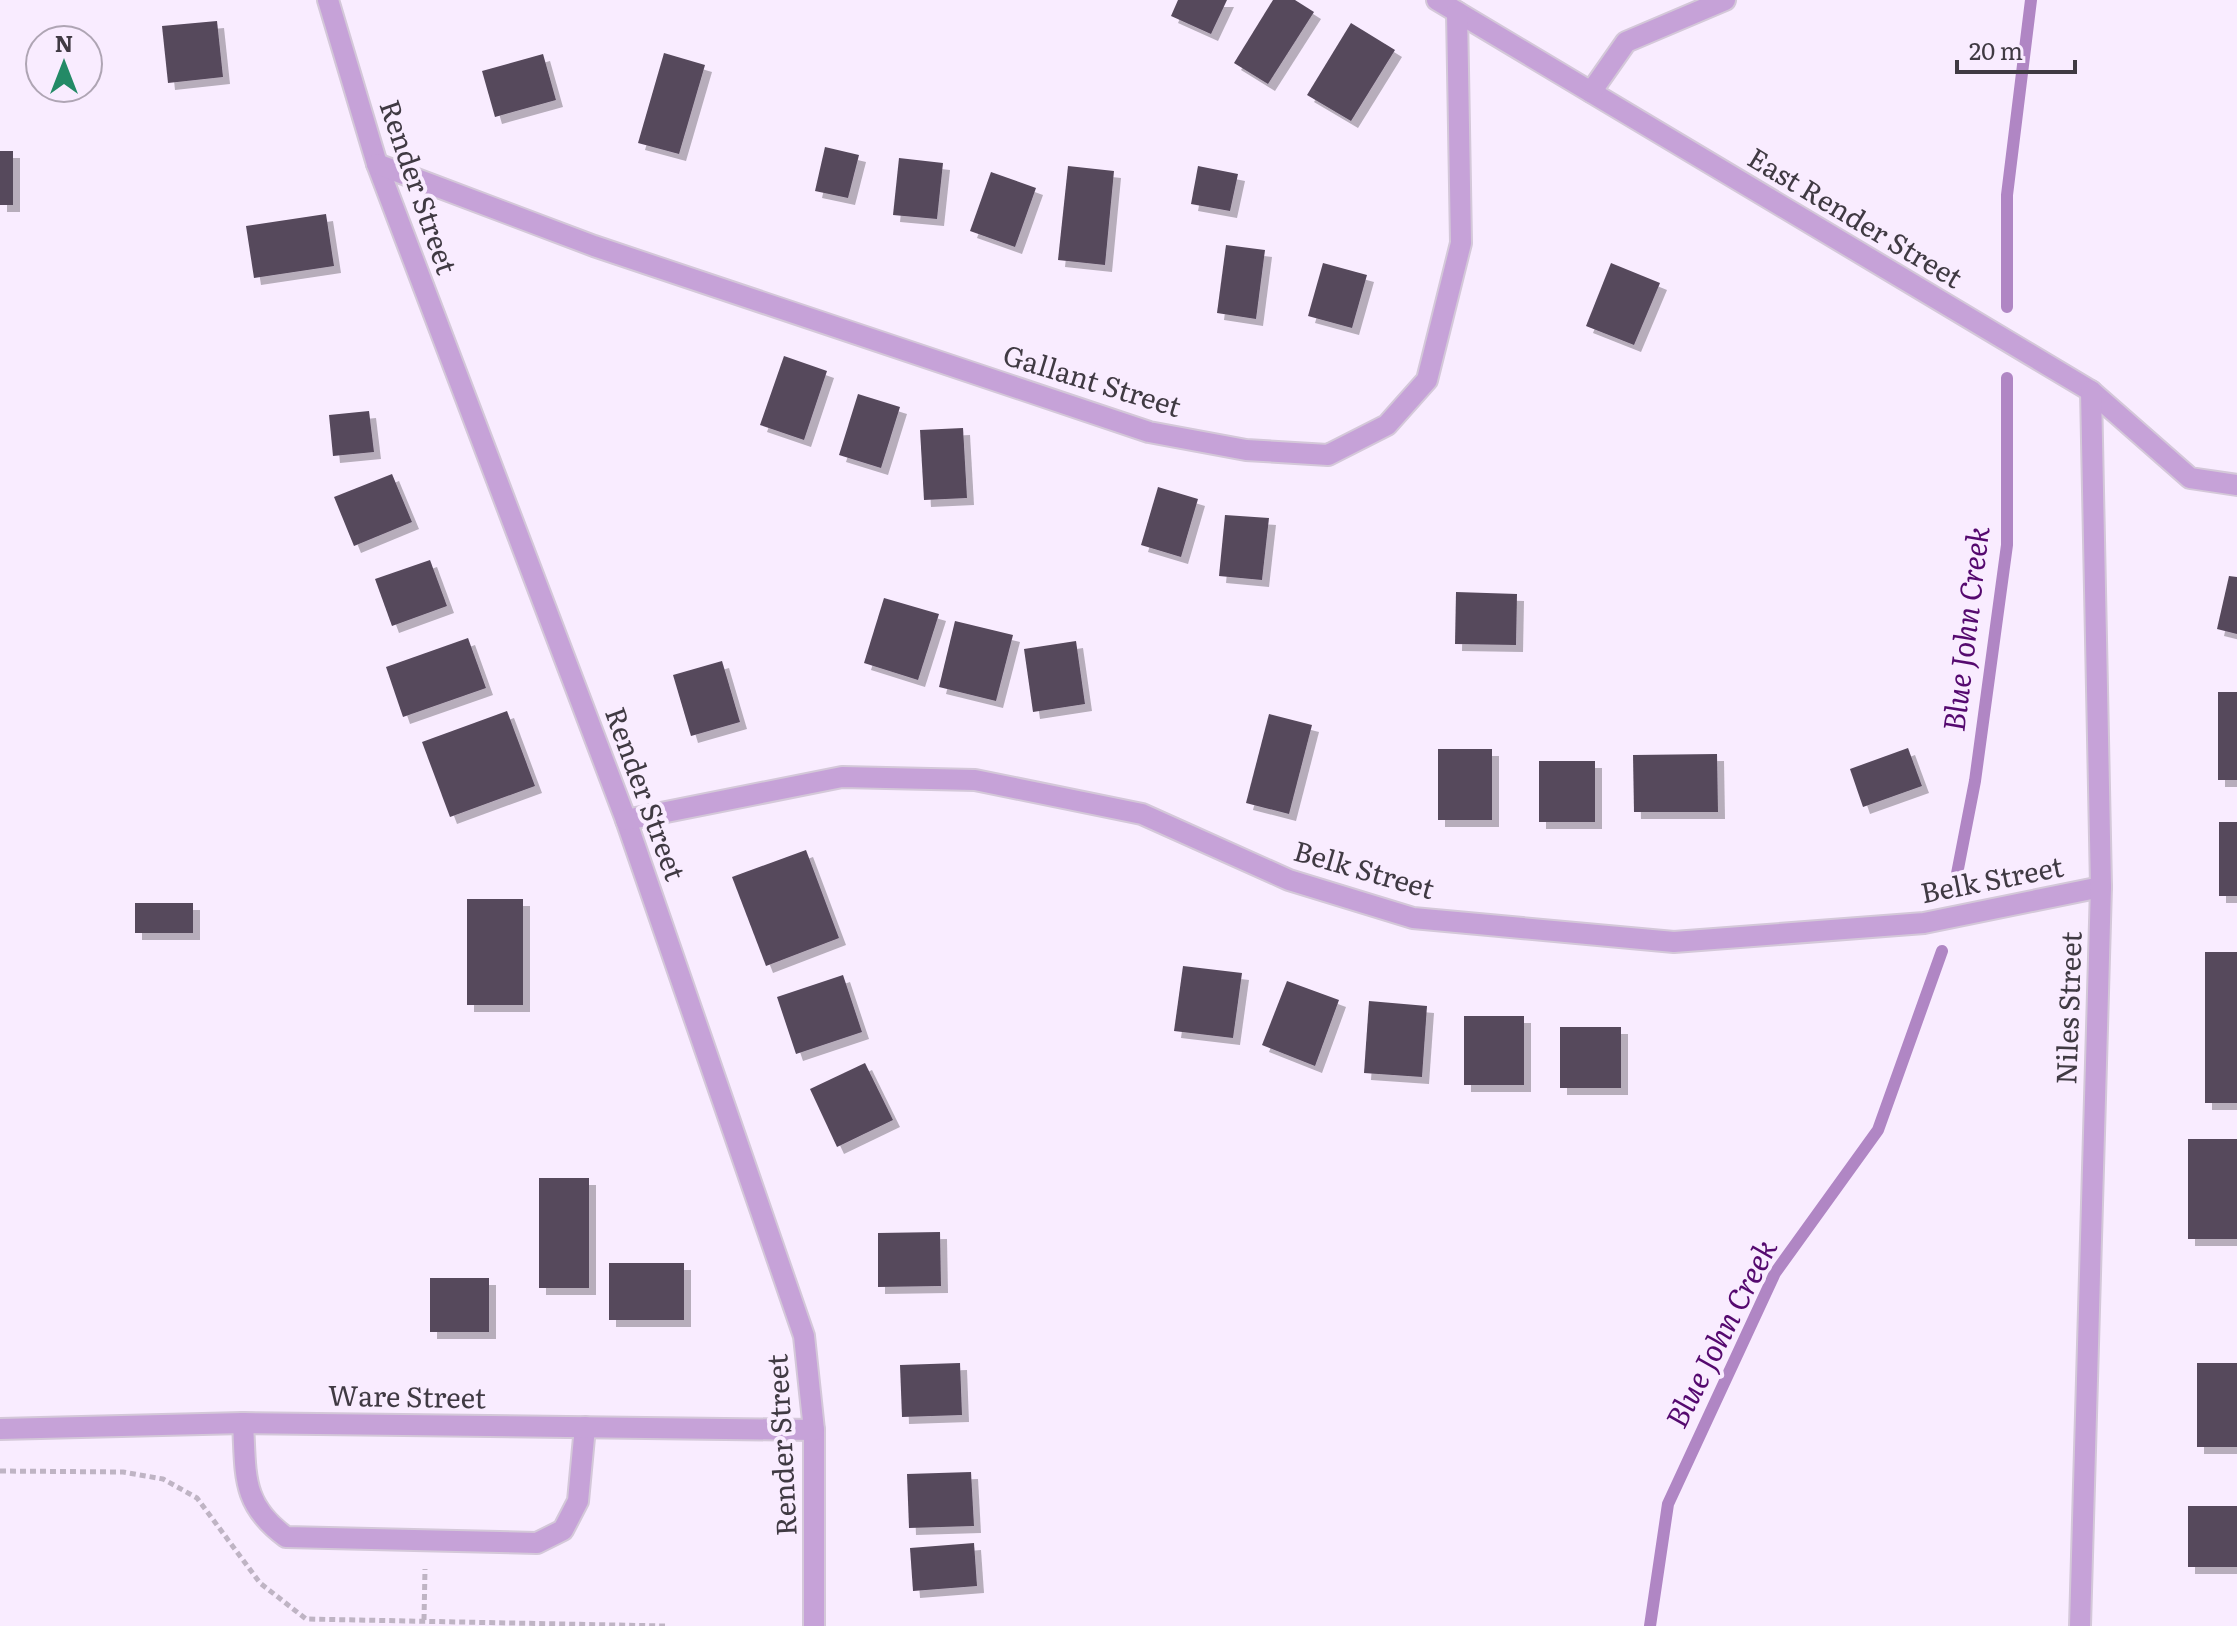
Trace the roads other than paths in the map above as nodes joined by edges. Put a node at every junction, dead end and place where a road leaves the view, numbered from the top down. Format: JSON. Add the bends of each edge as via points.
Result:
{"nodes":[{"id":1,"x":328,"y":0,"type":"edge"},
{"id":2,"x":1437,"y":0,"type":"edge"},
{"id":3,"x":1725,"y":0,"type":"edge"},
{"id":4,"x":1457,"y":12,"type":"junction"},
{"id":5,"x":1591,"y":92,"type":"junction"},
{"id":6,"x":377,"y":164,"type":"junction"},
{"id":7,"x":2091,"y":391,"type":"junction"},
{"id":8,"x":2237,"y":485,"type":"edge"},
{"id":9,"x":626,"y":820,"type":"junction"},
{"id":10,"x":2101,"y":887,"type":"junction"},
{"id":11,"x":243,"y":1423,"type":"junction"},
{"id":12,"x":585,"y":1427,"type":"junction"},
{"id":13,"x":0,"y":1429,"type":"edge"},
{"id":14,"x":814,"y":1430,"type":"junction"},
{"id":15,"x":814,"y":1626,"type":"edge"},
{"id":16,"x":2080,"y":1626,"type":"edge"}],
"edges":[{"from":1,"to":6,"type":"street","name":"Render Street"},
{"from":2,"to":4,"type":"street","name":"East Render Street"},
{"from":3,"to":5,"type":"street","via":[[1626,42]]},
{"from":4,"to":5,"type":"street","name":"East Render Street"},
{"from":4,"to":6,"type":"street","name":"Gallant Street","via":[[1461,243],[1427,380],[1387,425],[1328,455],[1246,450],[1149,432],[594,246]]},
{"from":5,"to":7,"type":"street","name":"East Render Street"},
{"from":6,"to":9,"type":"street","name":"Render Street"},
{"from":7,"to":8,"type":"street","name":"East Render Street","via":[[2190,478]]},
{"from":7,"to":10,"type":"street","name":"Niles Street"},
{"from":9,"to":10,"type":"street","name":"Belk Street","via":[[842,777],[975,780],[1142,814],[1289,880],[1413,918],[1674,942],[1924,923]]},
{"from":9,"to":14,"type":"street","name":"Render Street","via":[[804,1336]]},
{"from":10,"to":16,"type":"street","name":"Niles Street"},
{"from":11,"to":12,"type":"street","name":"Ware Street"},
{"from":11,"to":12,"type":"street","via":[[247,1484],[262,1519],[286,1537],[537,1543],[563,1530],[578,1501]]},
{"from":11,"to":13,"type":"street","name":"Ware Street"},
{"from":12,"to":14,"type":"street","name":"Ware Street"},
{"from":14,"to":15,"type":"street","name":"Render Street"}]}
